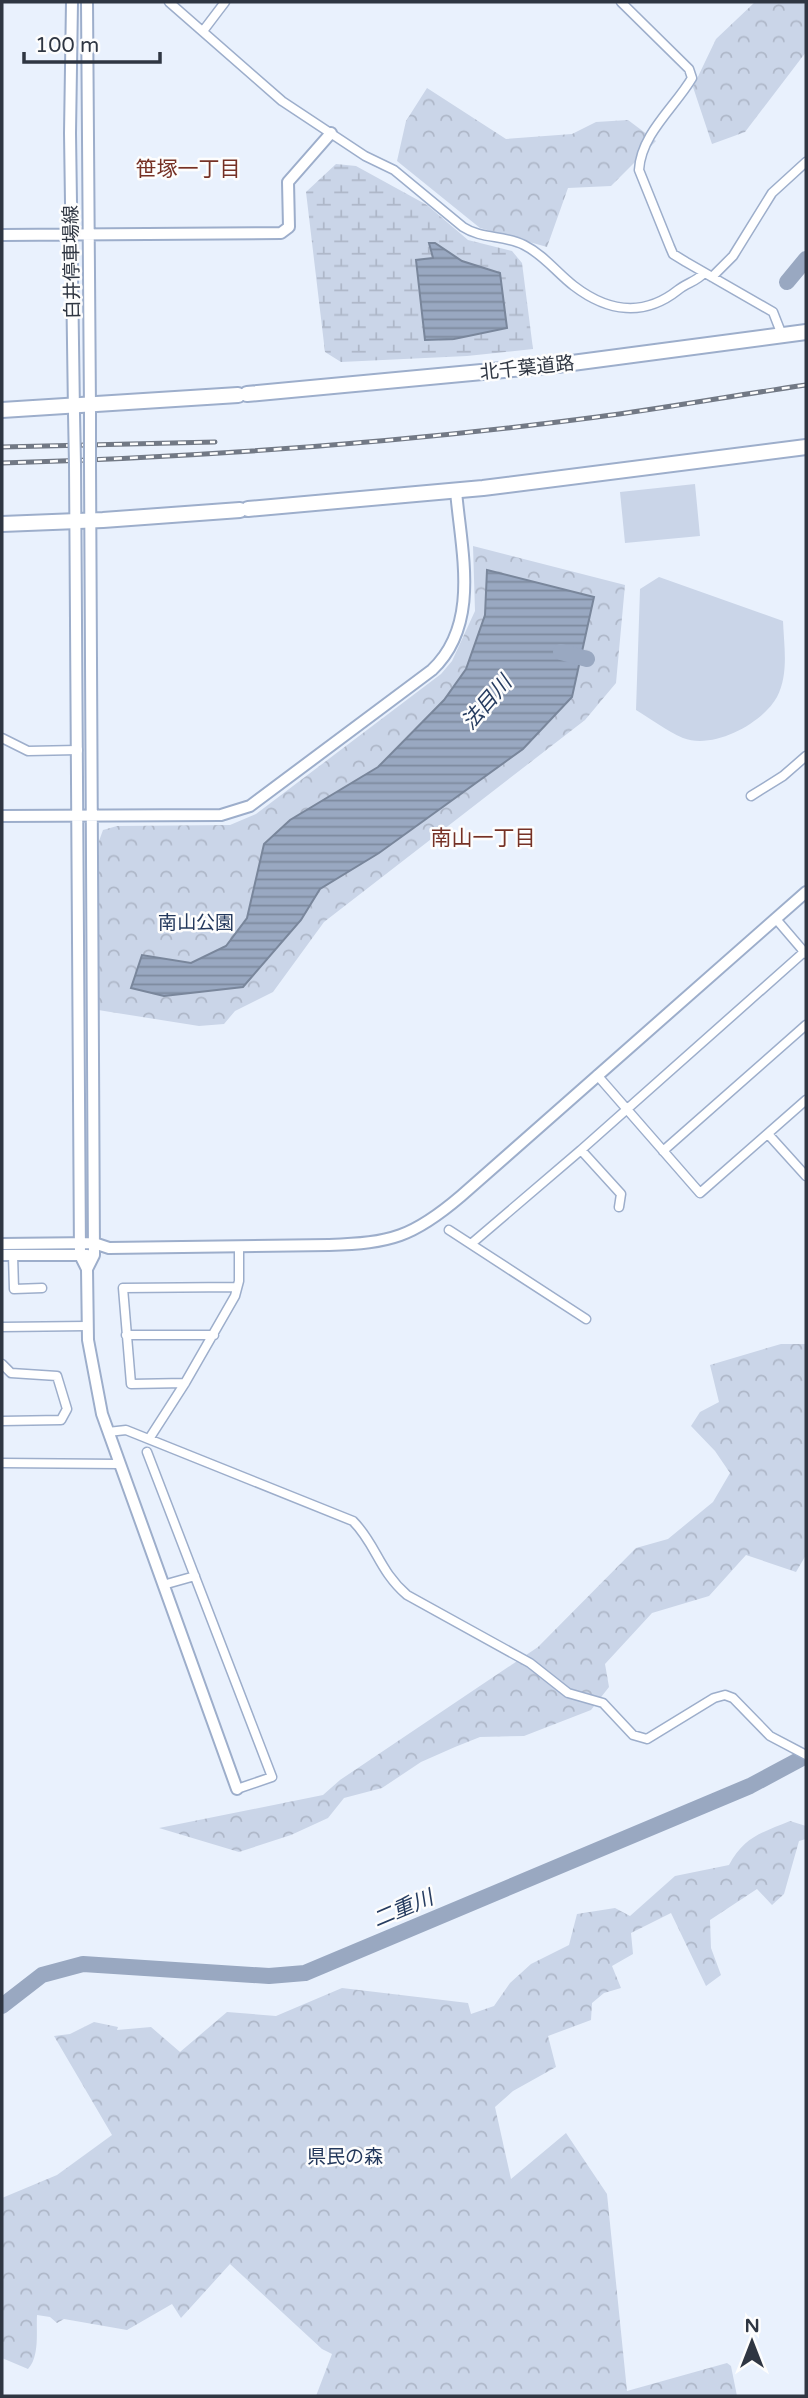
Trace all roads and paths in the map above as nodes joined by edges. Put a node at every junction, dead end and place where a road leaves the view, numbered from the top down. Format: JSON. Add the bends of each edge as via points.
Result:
{"nodes":[{"id":1,"x":72,"y":2,"type":"edge"},
{"id":2,"x":88,"y":2,"type":"edge"},
{"id":3,"x":169,"y":2,"type":"edge"},
{"id":4,"x":225,"y":2,"type":"edge"},
{"id":5,"x":621,"y":2,"type":"edge"},
{"id":6,"x":203,"y":32,"type":"junction"},
{"id":7,"x":331,"y":133,"type":"junction"},
{"id":8,"x":806,"y":162,"type":"edge"},
{"id":9,"x":2,"y":235,"type":"edge"},
{"id":10,"x":72,"y":235,"type":"junction"},
{"id":11,"x":88,"y":235,"type":"junction"},
{"id":12,"x":708,"y":275,"type":"junction"},
{"id":13,"x":806,"y":332,"type":"edge"},
{"id":14,"x":782,"y":335,"type":"junction"},
{"id":15,"x":90,"y":409,"type":"junction"},
{"id":16,"x":2,"y":410,"type":"edge"},
{"id":17,"x":74,"y":410,"type":"junction"},
{"id":18,"x":806,"y":447,"type":"edge"},
{"id":19,"x":456,"y":491,"type":"junction"},
{"id":20,"x":91,"y":518,"type":"junction"},
{"id":21,"x":75,"y":519,"type":"junction"},
{"id":22,"x":2,"y":524,"type":"edge"},
{"id":23,"x":2,"y":738,"type":"edge"},
{"id":24,"x":78,"y":750,"type":"junction"},
{"id":25,"x":806,"y":756,"type":"edge"},
{"id":26,"x":751,"y":796,"type":"dead end"},
{"id":27,"x":2,"y":816,"type":"edge"},
{"id":28,"x":79,"y":816,"type":"junction"},
{"id":29,"x":92,"y":816,"type":"junction"},
{"id":30,"x":805,"y":895,"type":"edge"},
{"id":31,"x":776,"y":919,"type":"junction"},
{"id":32,"x":805,"y":953,"type":"edge"},
{"id":33,"x":806,"y":1025,"type":"edge"},
{"id":34,"x":597,"y":1075,"type":"junction"},
{"id":35,"x":806,"y":1100,"type":"edge"},
{"id":36,"x":625,"y":1110,"type":"junction"},
{"id":37,"x":768,"y":1133,"type":"junction"},
{"id":38,"x":581,"y":1150,"type":"junction"},
{"id":39,"x":663,"y":1151,"type":"junction"},
{"id":40,"x":806,"y":1175,"type":"edge"},
{"id":41,"x":619,"y":1207,"type":"dead end"},
{"id":42,"x":449,"y":1230,"type":"dead end"},
{"id":43,"x":2,"y":1244,"type":"edge"},
{"id":44,"x":471,"y":1244,"type":"junction"},
{"id":45,"x":239,"y":1247,"type":"junction"},
{"id":46,"x":80,"y":1249,"type":"junction"},
{"id":47,"x":94,"y":1249,"type":"junction"},
{"id":48,"x":8,"y":1255,"type":"edge"},
{"id":49,"x":87,"y":1269,"type":"junction"},
{"id":50,"x":237,"y":1287,"type":"junction"},
{"id":51,"x":42,"y":1288,"type":"dead end"},
{"id":52,"x":586,"y":1319,"type":"dead end"},
{"id":53,"x":87,"y":1326,"type":"junction"},
{"id":54,"x":2,"y":1327,"type":"edge"},
{"id":55,"x":126,"y":1335,"type":"junction"},
{"id":56,"x":214,"y":1335,"type":"junction"},
{"id":57,"x":2,"y":1366,"type":"edge"},
{"id":58,"x":2,"y":1377,"type":"edge"},
{"id":59,"x":186,"y":1383,"type":"junction"},
{"id":60,"x":2,"y":1421,"type":"edge"},
{"id":61,"x":108,"y":1432,"type":"junction"},
{"id":62,"x":149,"y":1439,"type":"junction"},
{"id":63,"x":147,"y":1452,"type":"dead end"},
{"id":64,"x":2,"y":1463,"type":"edge"},
{"id":65,"x":119,"y":1464,"type":"junction"},
{"id":66,"x":195,"y":1576,"type":"junction"},
{"id":67,"x":163,"y":1585,"type":"junction"},
{"id":68,"x":806,"y":1755,"type":"edge"},
{"id":69,"x":237,"y":1789,"type":"joint"}],
"edges":[{"from":1,"to":10,"type":"street","name":"白井停車場線"},
{"from":2,"to":11,"type":"street","name":"白井停車場線"},
{"from":3,"to":6,"type":"street"},
{"from":4,"to":6,"type":"street"},
{"from":5,"to":12,"type":"street","via":[[689,69],[692,78],[667,109],[639,160],[639,170],[673,254]]},
{"from":6,"to":7,"type":"street","via":[[260,85]]},
{"from":7,"to":11,"type":"street","via":[[288,182],[287,231]]},
{"from":7,"to":12,"type":"street","via":[[394,170],[473,234],[525,245],[576,287],[612,304],[637,309],[658,305]]},
{"from":8,"to":12,"type":"street","via":[[772,193],[733,256]]},
{"from":9,"to":10,"type":"street"},
{"from":10,"to":11,"type":"street"},
{"from":10,"to":17,"type":"street","name":"白井停車場線"},
{"from":11,"to":15,"type":"street","name":"白井停車場線"},
{"from":12,"to":14,"type":"street","via":[[773,313]]},
{"from":13,"to":14,"type":"highway","name":"北千葉道路"},
{"from":14,"to":15,"type":"highway","name":"北千葉道路","via":[[557,365]]},
{"from":15,"to":17,"type":"highway","name":"北千葉道路"},
{"from":15,"to":20,"type":"street","name":"白井停車場線","bridge":true},
{"from":16,"to":17,"type":"highway","name":"北千葉道路"},
{"from":17,"to":21,"type":"street","name":"白井停車場線","bridge":true},
{"from":18,"to":19,"type":"highway"},
{"from":19,"to":20,"type":"highway"},
{"from":19,"to":29,"type":"street","via":[[464,612],[450,651],[432,670],[250,806],[221,815]]},
{"from":20,"to":21,"type":"highway"},
{"from":20,"to":29,"type":"street","name":"白井停車場線"},
{"from":21,"to":22,"type":"highway"},
{"from":21,"to":24,"type":"street","name":"白井停車場線"},
{"from":23,"to":24,"type":"street","via":[[28,751]]},
{"from":24,"to":28,"type":"street","name":"白井停車場線"},
{"from":25,"to":26,"type":"street"},
{"from":27,"to":28,"type":"street"},
{"from":28,"to":29,"type":"street"},
{"from":28,"to":46,"type":"street","name":"白井停車場線"},
{"from":29,"to":47,"type":"street","name":"白井停車場線"},
{"from":30,"to":31,"type":"street"},
{"from":31,"to":32,"type":"street"},
{"from":31,"to":34,"type":"street"},
{"from":32,"to":36,"type":"street"},
{"from":33,"to":39,"type":"street"},
{"from":34,"to":36,"type":"street"},
{"from":34,"to":45,"type":"street","via":[[416,1231],[365,1244]]},
{"from":35,"to":37,"type":"street"},
{"from":36,"to":38,"type":"street"},
{"from":36,"to":39,"type":"street"},
{"from":37,"to":39,"type":"street","via":[[699,1193]]},
{"from":37,"to":40,"type":"street"},
{"from":38,"to":41,"type":"street","via":[[621,1194]]},
{"from":38,"to":44,"type":"street"},
{"from":42,"to":44,"type":"street"},
{"from":43,"to":46,"type":"street"},
{"from":44,"to":52,"type":"street"},
{"from":45,"to":47,"type":"street"},
{"from":45,"to":50,"type":"street"},
{"from":46,"to":47,"type":"street"},
{"from":46,"to":48,"type":"street"},
{"from":46,"to":49,"type":"street"},
{"from":47,"to":49,"type":"street"},
{"from":48,"to":51,"type":"street","via":[[14,1289]]},
{"from":49,"to":53,"type":"street"},
{"from":50,"to":55,"type":"street","via":[[123,1288]]},
{"from":50,"to":56,"type":"street"},
{"from":53,"to":54,"type":"street"},
{"from":53,"to":61,"type":"street","via":[[91,1369]]},
{"from":55,"to":56,"type":"street"},
{"from":55,"to":59,"type":"street","via":[[131,1384]]},
{"from":56,"to":59,"type":"street"},
{"from":57,"to":58,"type":"street"},
{"from":57,"to":60,"type":"street","via":[[11,1373],[57,1376],[67,1409],[61,1420]]},
{"from":59,"to":62,"type":"street"},
{"from":61,"to":62,"type":"street","via":[[126,1430]]},
{"from":61,"to":65,"type":"street"},
{"from":62,"to":68,"type":"street","via":[[353,1521],[390,1579],[407,1595],[530,1663],[568,1693],[603,1703],[633,1735],[647,1739],[725,1695],[770,1736]]},
{"from":63,"to":66,"type":"street"},
{"from":64,"to":65,"type":"street"},
{"from":65,"to":67,"type":"street"},
{"from":66,"to":67,"type":"street"},
{"from":66,"to":69,"type":"street","via":[[272,1777]]},
{"from":67,"to":69,"type":"street"}]}
